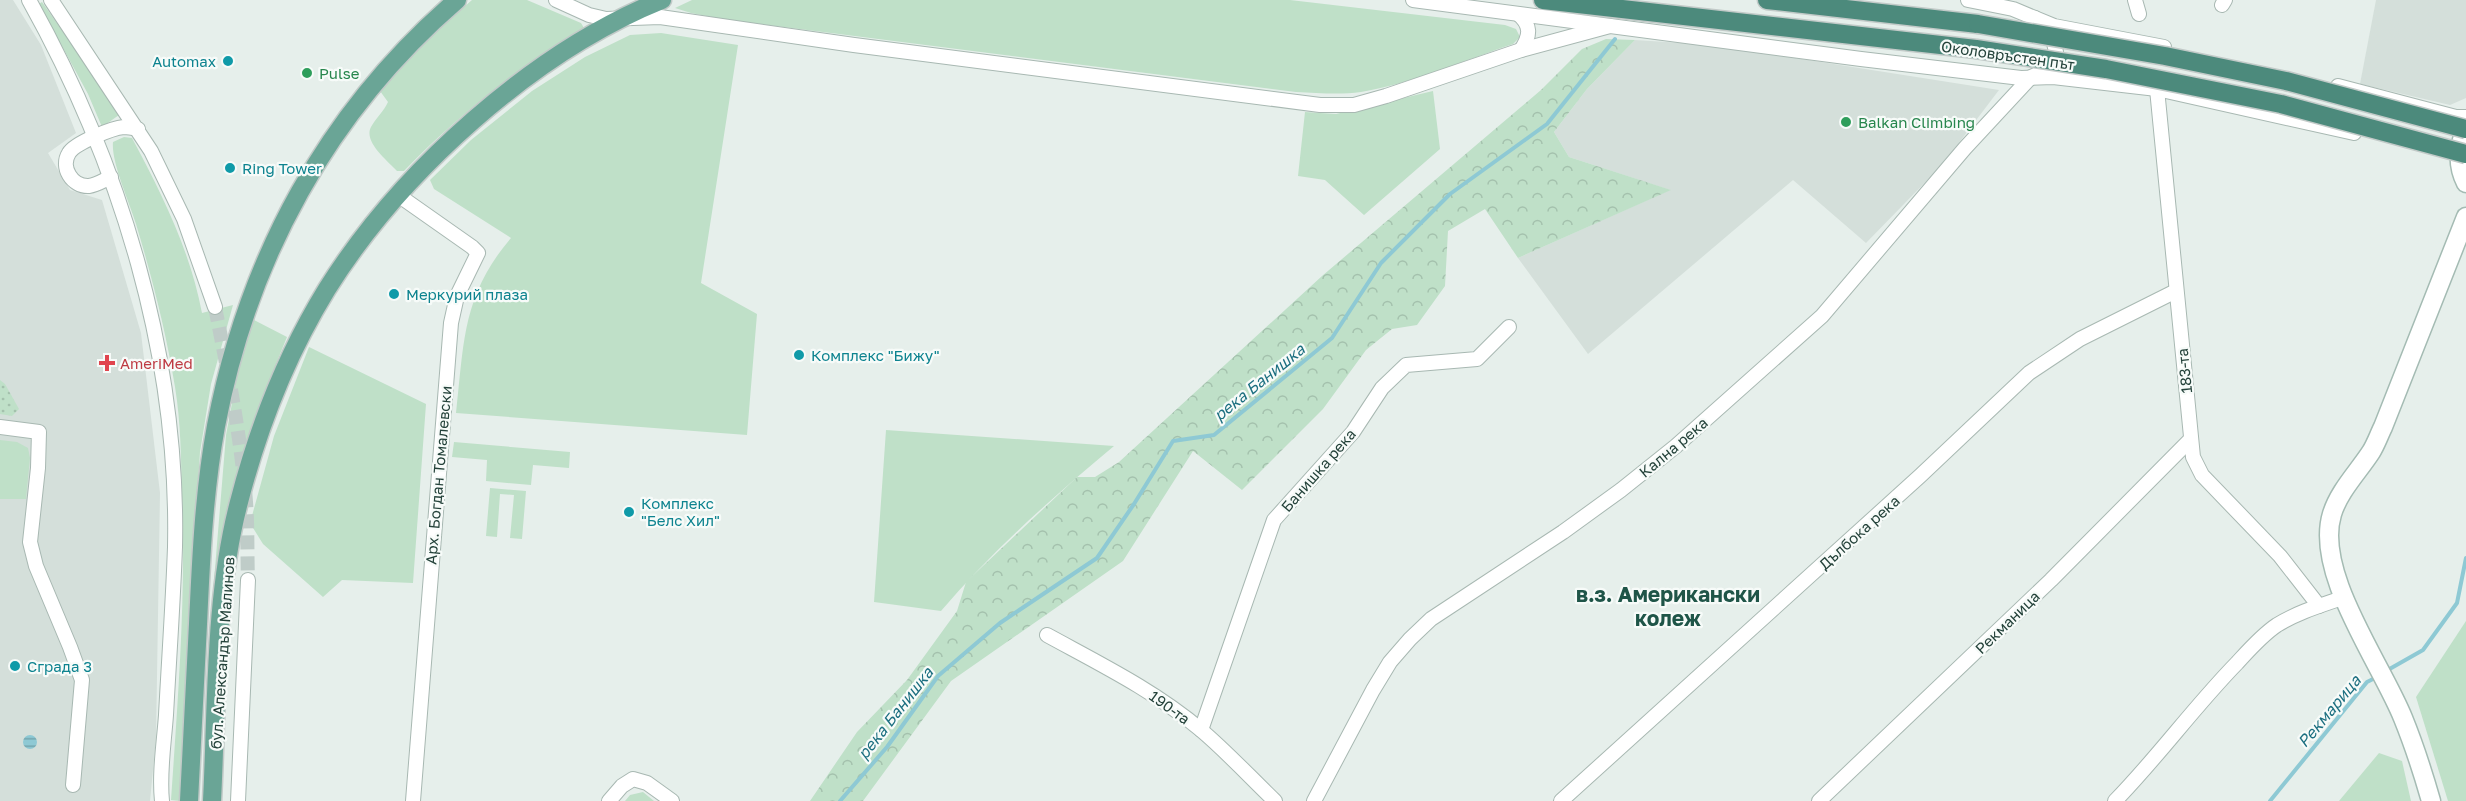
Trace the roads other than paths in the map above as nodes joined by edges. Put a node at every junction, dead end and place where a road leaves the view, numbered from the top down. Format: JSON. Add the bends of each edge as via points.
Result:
{"nodes":[{"id":1,"x":29,"y":0,"type":"edge"},
{"id":2,"x":51,"y":0,"type":"edge"},
{"id":3,"x":457,"y":0,"type":"edge"},
{"id":4,"x":556,"y":0,"type":"edge"},
{"id":5,"x":662,"y":0,"type":"edge"},
{"id":6,"x":1413,"y":0,"type":"edge"},
{"id":7,"x":1543,"y":0,"type":"edge"},
{"id":8,"x":1767,"y":0,"type":"edge"},
{"id":9,"x":1968,"y":0,"type":"edge"},
{"id":10,"x":2135,"y":0,"type":"edge"},
{"id":11,"x":1518,"y":14,"type":"junction"},
{"id":12,"x":2139,"y":14,"type":"dead end"},
{"id":13,"x":2036,"y":18,"type":"junction"},
{"id":14,"x":622,"y":19,"type":"junction"},
{"id":15,"x":1610,"y":26,"type":"junction"},
{"id":16,"x":1521,"y":50,"type":"junction"},
{"id":17,"x":2031,"y":77,"type":"junction"},
{"id":18,"x":2157,"y":89,"type":"junction"},
{"id":19,"x":2466,"y":117,"type":"edge"},
{"id":20,"x":138,"y":129,"type":"junction"},
{"id":21,"x":2466,"y":129,"type":"edge"},
{"id":22,"x":96,"y":137,"type":"junction"},
{"id":23,"x":2464,"y":168,"type":"edge"},
{"id":24,"x":111,"y":177,"type":"junction"},
{"id":25,"x":398,"y":195,"type":"junction"},
{"id":26,"x":2466,"y":217,"type":"edge"},
{"id":27,"x":2176,"y":291,"type":"junction"},
{"id":28,"x":215,"y":307,"type":"tunnel mouth"},
{"id":29,"x":1509,"y":327,"type":"dead end"},
{"id":30,"x":0,"y":427,"type":"edge"},
{"id":31,"x":2191,"y":439,"type":"junction"},
{"id":32,"x":248,"y":580,"type":"tunnel mouth"},
{"id":33,"x":2345,"y":597,"type":"junction"},
{"id":34,"x":2319,"y":606,"type":"junction"},
{"id":35,"x":1047,"y":635,"type":"dead end"},
{"id":36,"x":1202,"y":730,"type":"junction"},
{"id":37,"x":73,"y":785,"type":"dead end"},
{"id":38,"x":162,"y":801,"type":"edge"},
{"id":39,"x":189,"y":801,"type":"edge"},
{"id":40,"x":212,"y":801,"type":"edge"},
{"id":41,"x":238,"y":801,"type":"edge"},
{"id":42,"x":413,"y":801,"type":"edge"},
{"id":43,"x":609,"y":801,"type":"edge"},
{"id":44,"x":672,"y":801,"type":"edge"},
{"id":45,"x":1275,"y":801,"type":"edge"},
{"id":46,"x":1314,"y":801,"type":"edge"},
{"id":47,"x":1561,"y":801,"type":"edge"},
{"id":48,"x":1819,"y":801,"type":"edge"},
{"id":49,"x":2115,"y":801,"type":"edge"},
{"id":50,"x":2431,"y":801,"type":"edge"}],
"edges":[{"from":1,"to":22,"type":"street"},
{"from":2,"to":20,"type":"street"},
{"from":3,"to":39,"type":"main road","name":"бул. Александър Малинов","via":[[403,50],[341,124],[278,233],[248,307],[231,359],[216,428],[202,546]]},
{"from":4,"to":14,"type":"street","via":[[590,15]]},
{"from":5,"to":14,"type":"main road","name":"бул. Александър Малинов"},
{"from":6,"to":11,"type":"street"},
{"from":7,"to":23,"type":"highway","name":"Околовръстен път","bridge":true,"via":[[1976,49],[2106,69],[2270,102]]},
{"from":8,"to":21,"type":"highway","name":"Околовръстен път","bridge":true,"via":[[1978,24],[2165,56],[2286,81]]},
{"from":9,"to":13,"type":"street","via":[[2000,5]]},
{"from":10,"to":12,"type":"street"},
{"from":11,"to":15,"type":"street"},
{"from":11,"to":16,"type":"street","via":[[1527,22],[1529,32]]},
{"from":13,"to":17,"type":"street","name":"Кална река","via":[[2052,34],[2056,52],[2046,70]]},
{"from":13,"to":19,"type":"street","via":[[2065,28],[2273,70]]},
{"from":14,"to":16,"type":"street","via":[[660,17],[1320,105],[1354,105]]},
{"from":14,"to":25,"type":"main road","name":"бул. Александър Малинов","via":[[552,60],[499,100],[453,139]]},
{"from":15,"to":16,"type":"street"},
{"from":15,"to":17,"type":"street"},
{"from":17,"to":18,"type":"street"},
{"from":17,"to":46,"type":"street","name":"Кална река","via":[[1822,316],[1621,490],[1431,619],[1410,639],[1373,690]]},
{"from":18,"to":23,"type":"street","via":[[2447,156]]},
{"from":18,"to":27,"type":"street","name":"183-та"},
{"from":20,"to":22,"type":"street","via":[[127,126]]},
{"from":20,"to":28,"type":"street","via":[[184,219]]},
{"from":21,"to":23,"type":"main road","via":[[2460,145]]},
{"from":22,"to":24,"type":"street"},
{"from":22,"to":24,"type":"street","via":[[70,150],[68,174],[77,183],[89,186]]},
{"from":24,"to":38,"type":"street","via":[[151,316],[164,384],[173,474],[175,545]]},
{"from":25,"to":40,"type":"main road","name":"бул. Александър Малинов","via":[[328,288],[294,351],[257,441],[238,502],[222,610]]},
{"from":25,"to":42,"type":"street","name":"Арх. Богдан Томалевски","via":[[478,253],[457,296],[451,323]]},
{"from":26,"to":33,"type":"main road","via":[[2383,427],[2332,514],[2329,548],[2332,567]]},
{"from":27,"to":31,"type":"street","name":"183-та"},
{"from":27,"to":47,"type":"street","name":"Дълбока река","via":[[2080,339],[2029,373]]},
{"from":29,"to":36,"type":"street","name":"Банишка река","via":[[1477,359],[1406,365],[1382,388],[1353,432],[1274,520]]},
{"from":30,"to":37,"type":"street","via":[[39,432],[30,542],[82,680]]},
{"from":31,"to":34,"type":"street","name":"183-та","via":[[2193,457],[2202,476],[2280,556]]},
{"from":31,"to":48,"type":"street","name":"Рекманица","via":[[2051,580]]},
{"from":32,"to":41,"type":"street","name":"бул. Александър Малинов"},
{"from":33,"to":34,"type":"street"},
{"from":33,"to":50,"type":"main road","via":[[2398,707]]},
{"from":34,"to":49,"type":"street","via":[[2292,616],[2258,641],[2211,689]]},
{"from":35,"to":36,"type":"street","name":"190-та","via":[[1145,689]]},
{"from":36,"to":45,"type":"street","name":"190-та"},
{"from":43,"to":44,"type":"street","via":[[633,779],[647,783]]}]}
